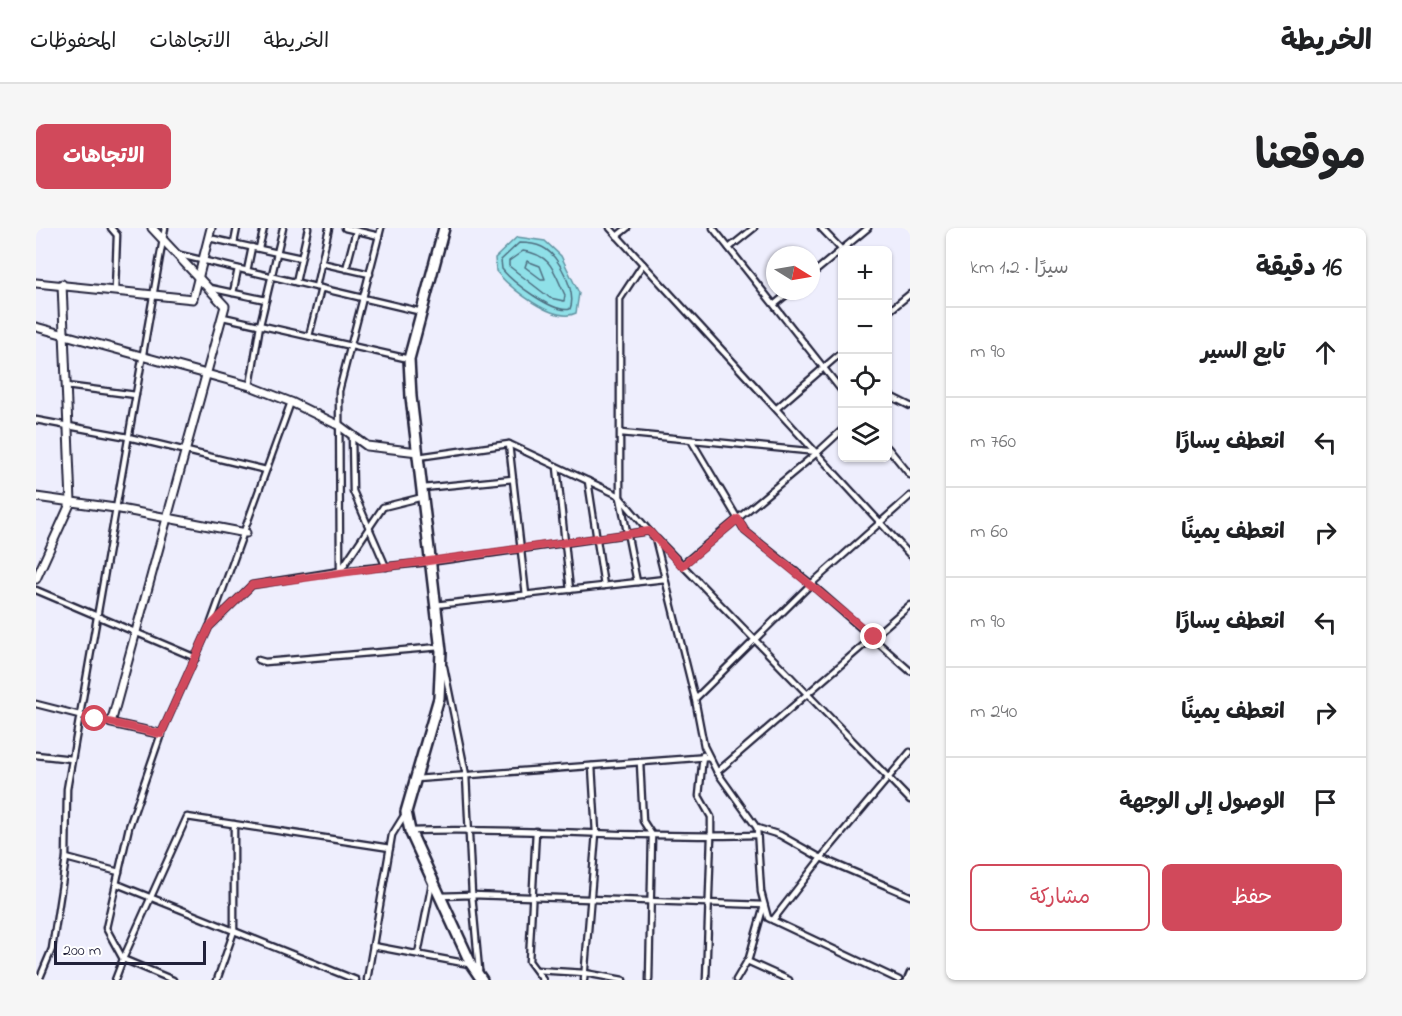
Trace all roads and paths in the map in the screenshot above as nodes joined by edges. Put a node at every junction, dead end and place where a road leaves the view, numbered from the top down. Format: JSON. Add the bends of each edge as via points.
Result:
{"nodes":[{"id":1,"x":111,"y":228,"type":"edge"},
{"id":2,"x":152,"y":228,"type":"edge"},
{"id":3,"x":165,"y":228,"type":"edge"},
{"id":4,"x":212,"y":228,"type":"edge"},
{"id":5,"x":237,"y":228,"type":"edge"},
{"id":6,"x":264,"y":228,"type":"edge"},
{"id":7,"x":283,"y":228,"type":"edge"},
{"id":8,"x":308,"y":228,"type":"edge"},
{"id":9,"x":329,"y":228,"type":"edge"},
{"id":10,"x":345,"y":228,"type":"edge"},
{"id":11,"x":381,"y":228,"type":"edge"},
{"id":12,"x":444,"y":228,"type":"edge"},
{"id":13,"x":609,"y":228,"type":"edge"},
{"id":14,"x":627,"y":228,"type":"edge"},
{"id":15,"x":713,"y":228,"type":"edge"},
{"id":16,"x":754,"y":228,"type":"edge"},
{"id":17,"x":821,"y":228,"type":"edge"},
{"id":18,"x":868,"y":228,"type":"edge"},
{"id":19,"x":356,"y":231,"type":"junction"},
{"id":20,"x":379,"y":236,"type":"junction"},
{"id":21,"x":617,"y":236,"type":"junction"},
{"id":22,"x":209,"y":238,"type":"junction"},
{"id":23,"x":163,"y":242,"type":"junction"},
{"id":24,"x":234,"y":243,"type":"junction"},
{"id":25,"x":838,"y":246,"type":"edge"},
{"id":26,"x":847,"y":246,"type":"edge"},
{"id":27,"x":252,"y":247,"type":"junction"},
{"id":28,"x":259,"y":248,"type":"junction"},
{"id":29,"x":729,"y":248,"type":"junction"},
{"id":30,"x":278,"y":252,"type":"junction"},
{"id":31,"x":838,"y":253,"type":"edge"},
{"id":32,"x":175,"y":254,"type":"junction"},
{"id":33,"x":302,"y":258,"type":"junction"},
{"id":34,"x":204,"y":261,"type":"junction"},
{"id":35,"x":321,"y":263,"type":"junction"},
{"id":36,"x":643,"y":264,"type":"junction"},
{"id":37,"x":820,"y":268,"type":"edge"},
{"id":38,"x":238,"y":269,"type":"junction"},
{"id":39,"x":346,"y":269,"type":"junction"},
{"id":40,"x":247,"y":271,"type":"junction"},
{"id":41,"x":370,"y":274,"type":"junction"},
{"id":42,"x":272,"y":277,"type":"junction"},
{"id":43,"x":199,"y":279,"type":"junction"},
{"id":44,"x":296,"y":282,"type":"junction"},
{"id":45,"x":36,"y":283,"type":"edge"},
{"id":46,"x":62,"y":284,"type":"junction"},
{"id":47,"x":207,"y":288,"type":"junction"},
{"id":48,"x":318,"y":288,"type":"junction"},
{"id":49,"x":115,"y":290,"type":"junction"},
{"id":50,"x":233,"y":293,"type":"junction"},
{"id":51,"x":910,"y":294,"type":"edge"},
{"id":52,"x":154,"y":295,"type":"junction"},
{"id":53,"x":364,"y":298,"type":"junction"},
{"id":54,"x":266,"y":300,"type":"junction"},
{"id":55,"x":780,"y":300,"type":"edge"},
{"id":56,"x":775,"y":304,"type":"junction"},
{"id":57,"x":892,"y":305,"type":"edge"},
{"id":58,"x":894,"y":307,"type":"joint"},
{"id":59,"x":422,"y":312,"type":"junction"},
{"id":60,"x":223,"y":317,"type":"junction"},
{"id":61,"x":260,"y":325,"type":"junction"},
{"id":62,"x":36,"y":327,"type":"edge"},
{"id":63,"x":64,"y":334,"type":"junction"},
{"id":64,"x":309,"y":336,"type":"junction"},
{"id":65,"x":352,"y":346,"type":"junction"},
{"id":66,"x":841,"y":354,"type":"edge"},
{"id":67,"x":143,"y":357,"type":"junction"},
{"id":68,"x":409,"y":359,"type":"junction"},
{"id":69,"x":825,"y":367,"type":"junction"},
{"id":70,"x":206,"y":375,"type":"junction"},
{"id":71,"x":838,"y":384,"type":"edge"},
{"id":72,"x":66,"y":386,"type":"junction"},
{"id":73,"x":250,"y":386,"type":"junction"},
{"id":74,"x":136,"y":395,"type":"junction"},
{"id":75,"x":892,"y":397,"type":"edge"},
{"id":76,"x":910,"y":399,"type":"edge"},
{"id":77,"x":291,"y":402,"type":"junction"},
{"id":78,"x":905,"y":402,"type":"junction"},
{"id":79,"x":910,"y":406,"type":"edge"},
{"id":80,"x":777,"y":408,"type":"junction"},
{"id":81,"x":36,"y":420,"type":"edge"},
{"id":82,"x":340,"y":426,"type":"junction"},
{"id":83,"x":68,"y":427,"type":"junction"},
{"id":84,"x":621,"y":434,"type":"junction"},
{"id":85,"x":838,"y":434,"type":"edge"},
{"id":86,"x":352,"y":435,"type":"junction"},
{"id":87,"x":128,"y":437,"type":"junction"},
{"id":88,"x":691,"y":440,"type":"junction"},
{"id":89,"x":509,"y":444,"type":"junction"},
{"id":90,"x":185,"y":451,"type":"junction"},
{"id":91,"x":818,"y":452,"type":"junction"},
{"id":92,"x":892,"y":453,"type":"edge"},
{"id":93,"x":418,"y":455,"type":"junction"},
{"id":94,"x":557,"y":466,"type":"junction"},
{"id":95,"x":266,"y":470,"type":"junction"},
{"id":96,"x":910,"y":475,"type":"edge"},
{"id":97,"x":513,"y":478,"type":"junction"},
{"id":98,"x":588,"y":481,"type":"junction"},
{"id":99,"x":423,"y":493,"type":"junction"},
{"id":100,"x":910,"y":496,"type":"edge"},
{"id":101,"x":36,"y":497,"type":"edge"},
{"id":102,"x":620,"y":498,"type":"junction"},
{"id":103,"x":71,"y":502,"type":"junction"},
{"id":104,"x":115,"y":508,"type":"junction"},
{"id":105,"x":167,"y":518,"type":"junction"},
{"id":106,"x":738,"y":519,"type":"junction"},
{"id":107,"x":879,"y":522,"type":"junction"},
{"id":108,"x":368,"y":529,"type":"junction"},
{"id":109,"x":649,"y":531,"type":"junction"},
{"id":110,"x":246,"y":533,"type":"junction"},
{"id":111,"x":627,"y":534,"type":"junction"},
{"id":112,"x":655,"y":537,"type":"junction"},
{"id":113,"x":597,"y":539,"type":"junction"},
{"id":114,"x":565,"y":543,"type":"junction"},
{"id":115,"x":521,"y":549,"type":"junction"},
{"id":116,"x":910,"y":555,"type":"edge"},
{"id":117,"x":430,"y":562,"type":"junction"},
{"id":118,"x":682,"y":566,"type":"junction"},
{"id":119,"x":386,"y":567,"type":"junction"},
{"id":120,"x":340,"y":571,"type":"junction"},
{"id":121,"x":36,"y":579,"type":"edge"},
{"id":122,"x":665,"y":579,"type":"junction"},
{"id":123,"x":637,"y":582,"type":"junction"},
{"id":124,"x":811,"y":584,"type":"junction"},
{"id":125,"x":604,"y":586,"type":"junction"},
{"id":126,"x":36,"y":590,"type":"edge"},
{"id":127,"x":570,"y":590,"type":"junction"},
{"id":128,"x":526,"y":595,"type":"junction"},
{"id":129,"x":435,"y":604,"type":"junction"},
{"id":130,"x":910,"y":605,"type":"edge"},
{"id":131,"x":97,"y":616,"type":"junction"},
{"id":132,"x":209,"y":627,"type":"junction"},
{"id":133,"x":134,"y":632,"type":"junction"},
{"id":134,"x":874,"y":637,"type":"junction"},
{"id":135,"x":755,"y":639,"type":"junction"},
{"id":136,"x":440,"y":649,"type":"junction"},
{"id":137,"x":196,"y":658,"type":"junction"},
{"id":138,"x":258,"y":660,"type":"dead end"},
{"id":139,"x":910,"y":671,"type":"edge"},
{"id":140,"x":808,"y":694,"type":"junction"},
{"id":141,"x":695,"y":699,"type":"junction"},
{"id":142,"x":36,"y":704,"type":"edge"},
{"id":143,"x":80,"y":716,"type":"junction"},
{"id":144,"x":111,"y":723,"type":"junction"},
{"id":145,"x":161,"y":734,"type":"junction"},
{"id":146,"x":910,"y":752,"type":"edge"},
{"id":147,"x":36,"y":755,"type":"edge"},
{"id":148,"x":706,"y":757,"type":"junction"},
{"id":149,"x":72,"y":759,"type":"junction"},
{"id":150,"x":640,"y":762,"type":"junction"},
{"id":151,"x":592,"y":766,"type":"junction"},
{"id":152,"x":717,"y":772,"type":"junction"},
{"id":153,"x":466,"y":775,"type":"junction"},
{"id":154,"x":413,"y":779,"type":"junction"},
{"id":155,"x":888,"y":779,"type":"junction"},
{"id":156,"x":910,"y":800,"type":"edge"},
{"id":157,"x":406,"y":812,"type":"junction"},
{"id":158,"x":234,"y":824,"type":"junction"},
{"id":159,"x":470,"y":829,"type":"junction"},
{"id":160,"x":410,"y":831,"type":"junction"},
{"id":161,"x":536,"y":831,"type":"junction"},
{"id":162,"x":757,"y":832,"type":"junction"},
{"id":163,"x":596,"y":833,"type":"junction"},
{"id":164,"x":652,"y":835,"type":"junction"},
{"id":165,"x":711,"y":836,"type":"junction"},
{"id":166,"x":390,"y":848,"type":"junction"},
{"id":167,"x":66,"y":858,"type":"junction"},
{"id":168,"x":821,"y":858,"type":"junction"},
{"id":169,"x":119,"y":872,"type":"junction"},
{"id":170,"x":433,"y":879,"type":"junction"},
{"id":171,"x":117,"y":884,"type":"junction"},
{"id":172,"x":472,"y":895,"type":"junction"},
{"id":173,"x":910,"y":896,"type":"edge"},
{"id":174,"x":440,"y":897,"type":"junction"},
{"id":175,"x":532,"y":897,"type":"junction"},
{"id":176,"x":152,"y":898,"type":"junction"},
{"id":177,"x":591,"y":900,"type":"junction"},
{"id":178,"x":651,"y":902,"type":"junction"},
{"id":179,"x":710,"y":904,"type":"junction"},
{"id":180,"x":764,"y":905,"type":"junction"},
{"id":181,"x":773,"y":920,"type":"junction"},
{"id":182,"x":234,"y":931,"type":"junction"},
{"id":183,"x":372,"y":946,"type":"junction"},
{"id":184,"x":418,"y":954,"type":"junction"},
{"id":185,"x":123,"y":959,"type":"junction"},
{"id":186,"x":747,"y":961,"type":"junction"},
{"id":187,"x":471,"y":964,"type":"junction"},
{"id":188,"x":536,"y":970,"type":"junction"},
{"id":189,"x":585,"y":973,"type":"junction"},
{"id":190,"x":910,"y":973,"type":"edge"},
{"id":191,"x":480,"y":978,"type":"edge"},
{"id":192,"x":781,"y":978,"type":"edge"},
{"id":193,"x":39,"y":980,"type":"edge"},
{"id":194,"x":115,"y":980,"type":"edge"},
{"id":195,"x":173,"y":980,"type":"edge"},
{"id":196,"x":217,"y":980,"type":"edge"},
{"id":197,"x":356,"y":980,"type":"edge"},
{"id":198,"x":367,"y":980,"type":"edge"},
{"id":199,"x":543,"y":980,"type":"edge"},
{"id":200,"x":584,"y":980,"type":"edge"},
{"id":201,"x":623,"y":980,"type":"edge"},
{"id":202,"x":649,"y":980,"type":"edge"},
{"id":203,"x":706,"y":980,"type":"edge"},
{"id":204,"x":736,"y":980,"type":"edge"},
{"id":205,"x":789,"y":980,"type":"edge"},
{"id":206,"x":899,"y":980,"type":"edge"},
{"id":207,"x":907,"y":980,"type":"edge"}],
"edges":[{"from":1,"to":49,"type":"street","via":[[117,235]]},
{"from":2,"to":23,"type":"street"},
{"from":3,"to":23,"type":"street"},
{"from":4,"to":22,"type":"street"},
{"from":5,"to":24,"type":"street"},
{"from":6,"to":28,"type":"street"},
{"from":7,"to":30,"type":"street"},
{"from":8,"to":33,"type":"street"},
{"from":9,"to":35,"type":"street"},
{"from":10,"to":19,"type":"street"},
{"from":11,"to":20,"type":"street"},
{"from":12,"to":59,"type":"highway"},
{"from":13,"to":21,"type":"street"},
{"from":14,"to":21,"type":"street"},
{"from":15,"to":29,"type":"street"},
{"from":16,"to":29,"type":"street"},
{"from":17,"to":25,"type":"street"},
{"from":18,"to":26,"type":"street"},
{"from":19,"to":20,"type":"street"},
{"from":19,"to":39,"type":"street"},
{"from":20,"to":41,"type":"street"},
{"from":21,"to":36,"type":"street"},
{"from":22,"to":24,"type":"street"},
{"from":22,"to":34,"type":"street"},
{"from":23,"to":32,"type":"street"},
{"from":23,"to":52,"type":"street"},
{"from":24,"to":27,"type":"street"},
{"from":27,"to":28,"type":"street"},
{"from":27,"to":40,"type":"street"},
{"from":28,"to":30,"type":"street"},
{"from":29,"to":56,"type":"street"},
{"from":30,"to":33,"type":"street"},
{"from":30,"to":42,"type":"street"},
{"from":31,"to":37,"type":"street"},
{"from":32,"to":34,"type":"street"},
{"from":32,"to":43,"type":"street"},
{"from":33,"to":44,"type":"street"},
{"from":34,"to":38,"type":"street"},
{"from":34,"to":43,"type":"street"},
{"from":35,"to":39,"type":"street"},
{"from":35,"to":48,"type":"street"},
{"from":36,"to":80,"type":"street"},
{"from":36,"to":84,"type":"street","via":[[620,299]]},
{"from":38,"to":40,"type":"street"},
{"from":38,"to":50,"type":"street"},
{"from":39,"to":41,"type":"street"},
{"from":40,"to":42,"type":"street"},
{"from":41,"to":53,"type":"street"},
{"from":42,"to":44,"type":"street"},
{"from":42,"to":54,"type":"street"},
{"from":43,"to":47,"type":"street"},
{"from":43,"to":52,"type":"street","via":[[193,299]]},
{"from":44,"to":48,"type":"street"},
{"from":45,"to":46,"type":"street"},
{"from":46,"to":49,"type":"street"},
{"from":46,"to":63,"type":"street"},
{"from":47,"to":50,"type":"street"},
{"from":47,"to":60,"type":"street","via":[[225,306]]},
{"from":48,"to":53,"type":"street"},
{"from":48,"to":64,"type":"street"},
{"from":49,"to":52,"type":"street"},
{"from":50,"to":54,"type":"street"},
{"from":51,"to":58,"type":"street"},
{"from":52,"to":67,"type":"street"},
{"from":53,"to":59,"type":"street"},
{"from":53,"to":65,"type":"street"},
{"from":54,"to":61,"type":"street"},
{"from":55,"to":56,"type":"street"},
{"from":56,"to":69,"type":"street"},
{"from":57,"to":58,"type":"street"},
{"from":59,"to":68,"type":"highway"},
{"from":60,"to":61,"type":"street"},
{"from":60,"to":70,"type":"street"},
{"from":61,"to":64,"type":"street"},
{"from":61,"to":73,"type":"street"},
{"from":62,"to":63,"type":"street"},
{"from":63,"to":67,"type":"street"},
{"from":63,"to":72,"type":"street"},
{"from":64,"to":65,"type":"street"},
{"from":65,"to":68,"type":"street"},
{"from":65,"to":82,"type":"street","via":[[339,391]]},
{"from":66,"to":69,"type":"street"},
{"from":67,"to":70,"type":"street"},
{"from":67,"to":74,"type":"street"},
{"from":68,"to":93,"type":"highway"},
{"from":69,"to":71,"type":"street"},
{"from":69,"to":80,"type":"street"},
{"from":70,"to":73,"type":"street"},
{"from":70,"to":90,"type":"street"},
{"from":72,"to":74,"type":"street"},
{"from":72,"to":83,"type":"street"},
{"from":73,"to":77,"type":"street"},
{"from":74,"to":87,"type":"street"},
{"from":75,"to":78,"type":"street"},
{"from":76,"to":78,"type":"street"},
{"from":77,"to":82,"type":"street"},
{"from":77,"to":95,"type":"street"},
{"from":78,"to":79,"type":"street"},
{"from":80,"to":91,"type":"street"},
{"from":81,"to":83,"type":"street"},
{"from":82,"to":86,"type":"street"},
{"from":82,"to":120,"type":"street"},
{"from":83,"to":87,"type":"street"},
{"from":83,"to":103,"type":"street"},
{"from":84,"to":88,"type":"street"},
{"from":84,"to":102,"type":"street"},
{"from":85,"to":91,"type":"street"},
{"from":86,"to":93,"type":"street","via":[[367,446]]},
{"from":86,"to":108,"type":"street","via":[[353,491]]},
{"from":87,"to":90,"type":"street"},
{"from":87,"to":104,"type":"street"},
{"from":88,"to":91,"type":"street"},
{"from":88,"to":106,"type":"street"},
{"from":89,"to":93,"type":"street"},
{"from":89,"to":94,"type":"street"},
{"from":89,"to":97,"type":"street"},
{"from":90,"to":95,"type":"street"},
{"from":90,"to":105,"type":"street"},
{"from":91,"to":106,"type":"street"},
{"from":91,"to":107,"type":"street"},
{"from":92,"to":96,"type":"street"},
{"from":93,"to":99,"type":"highway"},
{"from":94,"to":98,"type":"street"},
{"from":94,"to":114,"type":"street"},
{"from":95,"to":110,"type":"street"},
{"from":97,"to":99,"type":"street"},
{"from":97,"to":115,"type":"street"},
{"from":98,"to":102,"type":"street"},
{"from":98,"to":113,"type":"street"},
{"from":99,"to":108,"type":"street","via":[[383,507]]},
{"from":99,"to":117,"type":"highway"},
{"from":100,"to":107,"type":"street"},
{"from":101,"to":103,"type":"street"},
{"from":102,"to":109,"type":"street"},
{"from":102,"to":111,"type":"street"},
{"from":103,"to":104,"type":"street"},
{"from":103,"to":121,"type":"street"},
{"from":104,"to":105,"type":"street"},
{"from":104,"to":131,"type":"street"},
{"from":105,"to":110,"type":"street"},
{"from":105,"to":133,"type":"street"},
{"from":106,"to":118,"type":"street"},
{"from":106,"to":124,"type":"street","via":[[745,531]]},
{"from":107,"to":116,"type":"street"},
{"from":107,"to":124,"type":"street"},
{"from":108,"to":119,"type":"street"},
{"from":108,"to":120,"type":"street"},
{"from":109,"to":111,"type":"street"},
{"from":109,"to":112,"type":"street"},
{"from":110,"to":132,"type":"street"},
{"from":111,"to":113,"type":"street"},
{"from":111,"to":123,"type":"street"},
{"from":112,"to":118,"type":"street"},
{"from":112,"to":122,"type":"street"},
{"from":113,"to":114,"type":"street"},
{"from":113,"to":125,"type":"street"},
{"from":114,"to":115,"type":"street"},
{"from":114,"to":127,"type":"street"},
{"from":115,"to":117,"type":"street"},
{"from":115,"to":128,"type":"street"},
{"from":117,"to":119,"type":"street"},
{"from":117,"to":129,"type":"highway"},
{"from":118,"to":135,"type":"street"},
{"from":119,"to":120,"type":"street"},
{"from":120,"to":132,"type":"street","via":[[252,585]]},
{"from":122,"to":123,"type":"street"},
{"from":122,"to":141,"type":"street"},
{"from":123,"to":125,"type":"street"},
{"from":124,"to":134,"type":"street"},
{"from":124,"to":135,"type":"street"},
{"from":125,"to":127,"type":"street"},
{"from":126,"to":131,"type":"street"},
{"from":127,"to":128,"type":"street"},
{"from":128,"to":129,"type":"street"},
{"from":129,"to":136,"type":"highway"},
{"from":130,"to":134,"type":"street"},
{"from":131,"to":133,"type":"street"},
{"from":131,"to":143,"type":"street"},
{"from":132,"to":137,"type":"street"},
{"from":133,"to":137,"type":"street"},
{"from":133,"to":144,"type":"street"},
{"from":134,"to":139,"type":"street"},
{"from":134,"to":140,"type":"street"},
{"from":135,"to":140,"type":"street"},
{"from":135,"to":141,"type":"street"},
{"from":136,"to":138,"type":"street"},
{"from":136,"to":153,"type":"street"},
{"from":136,"to":154,"type":"highway","via":[[439,698]]},
{"from":137,"to":145,"type":"street"},
{"from":140,"to":152,"type":"street"},
{"from":140,"to":155,"type":"street"},
{"from":141,"to":148,"type":"street"},
{"from":142,"to":143,"type":"street"},
{"from":143,"to":144,"type":"street"},
{"from":143,"to":149,"type":"street"},
{"from":144,"to":145,"type":"street"},
{"from":145,"to":169,"type":"street","via":[[129,827]]},
{"from":146,"to":155,"type":"street"},
{"from":147,"to":149,"type":"street"},
{"from":148,"to":150,"type":"street"},
{"from":148,"to":152,"type":"street"},
{"from":148,"to":165,"type":"street","via":[[699,796],[711,817]]},
{"from":149,"to":167,"type":"street","via":[[67,789]]},
{"from":150,"to":151,"type":"street"},
{"from":150,"to":164,"type":"street","via":[[643,821]]},
{"from":151,"to":153,"type":"street"},
{"from":151,"to":163,"type":"street"},
{"from":152,"to":162,"type":"street"},
{"from":153,"to":154,"type":"street"},
{"from":153,"to":159,"type":"street"},
{"from":154,"to":157,"type":"highway"},
{"from":155,"to":156,"type":"street"},
{"from":155,"to":168,"type":"street"},
{"from":157,"to":160,"type":"highway"},
{"from":157,"to":166,"type":"street","via":[[392,835]]},
{"from":158,"to":166,"type":"street"},
{"from":158,"to":176,"type":"street","via":[[187,817]]},
{"from":158,"to":182,"type":"street"},
{"from":159,"to":160,"type":"street"},
{"from":159,"to":161,"type":"street"},
{"from":159,"to":172,"type":"street"},
{"from":160,"to":170,"type":"highway"},
{"from":161,"to":163,"type":"street"},
{"from":161,"to":175,"type":"street"},
{"from":162,"to":165,"type":"street"},
{"from":162,"to":168,"type":"street","via":[[780,835]]},
{"from":162,"to":180,"type":"street"},
{"from":163,"to":164,"type":"street"},
{"from":163,"to":177,"type":"street"},
{"from":164,"to":165,"type":"street"},
{"from":164,"to":178,"type":"street"},
{"from":165,"to":179,"type":"street"},
{"from":166,"to":183,"type":"street"},
{"from":167,"to":169,"type":"street"},
{"from":167,"to":193,"type":"street","via":[[51,949]]},
{"from":168,"to":173,"type":"street"},
{"from":168,"to":181,"type":"street"},
{"from":169,"to":171,"type":"street"},
{"from":170,"to":174,"type":"highway"},
{"from":170,"to":184,"type":"street"},
{"from":171,"to":176,"type":"street"},
{"from":171,"to":185,"type":"street","via":[[106,928]]},
{"from":172,"to":174,"type":"street"},
{"from":172,"to":175,"type":"street"},
{"from":172,"to":191,"type":"street"},
{"from":174,"to":187,"type":"highway"},
{"from":175,"to":177,"type":"street"},
{"from":175,"to":188,"type":"street","via":[[529,961]]},
{"from":176,"to":182,"type":"street"},
{"from":176,"to":185,"type":"street"},
{"from":177,"to":178,"type":"street"},
{"from":177,"to":189,"type":"street"},
{"from":178,"to":179,"type":"street"},
{"from":178,"to":202,"type":"street"},
{"from":179,"to":180,"type":"street"},
{"from":179,"to":203,"type":"street"},
{"from":180,"to":181,"type":"street","via":[[768,918]]},
{"from":180,"to":186,"type":"street"},
{"from":181,"to":206,"type":"street"},
{"from":182,"to":196,"type":"street"},
{"from":182,"to":197,"type":"street"},
{"from":183,"to":184,"type":"street"},
{"from":183,"to":198,"type":"street"},
{"from":184,"to":187,"type":"street"},
{"from":185,"to":194,"type":"street"},
{"from":185,"to":195,"type":"street"},
{"from":186,"to":192,"type":"street"},
{"from":186,"to":204,"type":"street"},
{"from":187,"to":191,"type":"highway"},
{"from":188,"to":189,"type":"street"},
{"from":188,"to":199,"type":"street"},
{"from":189,"to":200,"type":"street"},
{"from":189,"to":201,"type":"street"},
{"from":190,"to":207,"type":"street"},
{"from":192,"to":205,"type":"street"}]}
